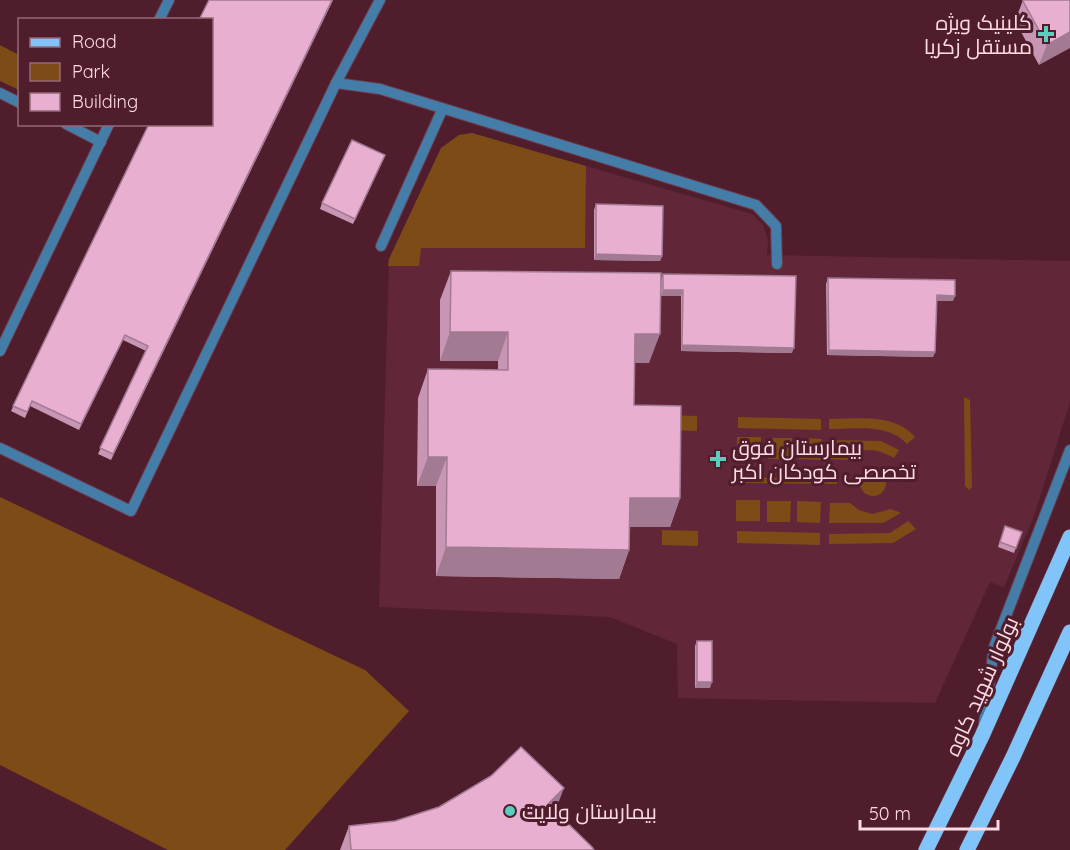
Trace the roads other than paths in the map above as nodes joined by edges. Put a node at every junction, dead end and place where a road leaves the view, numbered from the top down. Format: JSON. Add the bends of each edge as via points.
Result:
{"nodes":[{"id":1,"x":169,"y":0,"type":"edge"},
{"id":2,"x":380,"y":0,"type":"edge"},
{"id":3,"x":160,"y":18,"type":"edge"},
{"id":4,"x":336,"y":83,"type":"junction"},
{"id":5,"x":0,"y":93,"type":"edge"},
{"id":6,"x":18,"y":101,"type":"edge"},
{"id":7,"x":442,"y":110,"type":"junction"},
{"id":8,"x":70,"y":126,"type":"edge"},
{"id":9,"x":109,"y":126,"type":"edge"},
{"id":10,"x":101,"y":142,"type":"junction"},
{"id":11,"x":381,"y":246,"type":"dead end"},
{"id":12,"x":777,"y":264,"type":"dead end"},
{"id":13,"x":0,"y":351,"type":"edge"},
{"id":14,"x":0,"y":448,"type":"edge"},
{"id":15,"x":1070,"y":450,"type":"edge"},
{"id":16,"x":1070,"y":537,"type":"edge"},
{"id":17,"x":1070,"y":632,"type":"edge"},
{"id":18,"x":982,"y":736,"type":"junction"},
{"id":19,"x":927,"y":850,"type":"edge"},
{"id":20,"x":967,"y":850,"type":"edge"}],
"edges":[{"from":1,"to":3,"type":"lane"},
{"from":2,"to":4,"type":"lane"},
{"from":4,"to":7,"type":"lane","via":[[380,89]]},
{"from":4,"to":14,"type":"lane","via":[[130,511]]},
{"from":5,"to":6,"type":"lane"},
{"from":7,"to":11,"type":"lane"},
{"from":7,"to":12,"type":"lane","via":[[756,206],[776,226]]},
{"from":8,"to":10,"type":"lane"},
{"from":9,"to":10,"type":"lane"},
{"from":10,"to":13,"type":"lane"},
{"from":15,"to":18,"type":"lane","via":[[994,647]]},
{"from":16,"to":18,"type":"main road","name":"بولوار شهید کاوه"},
{"from":17,"to":20,"type":"main road"},
{"from":18,"to":19,"type":"main road","name":"بولوار شهید کاوه"}]}
